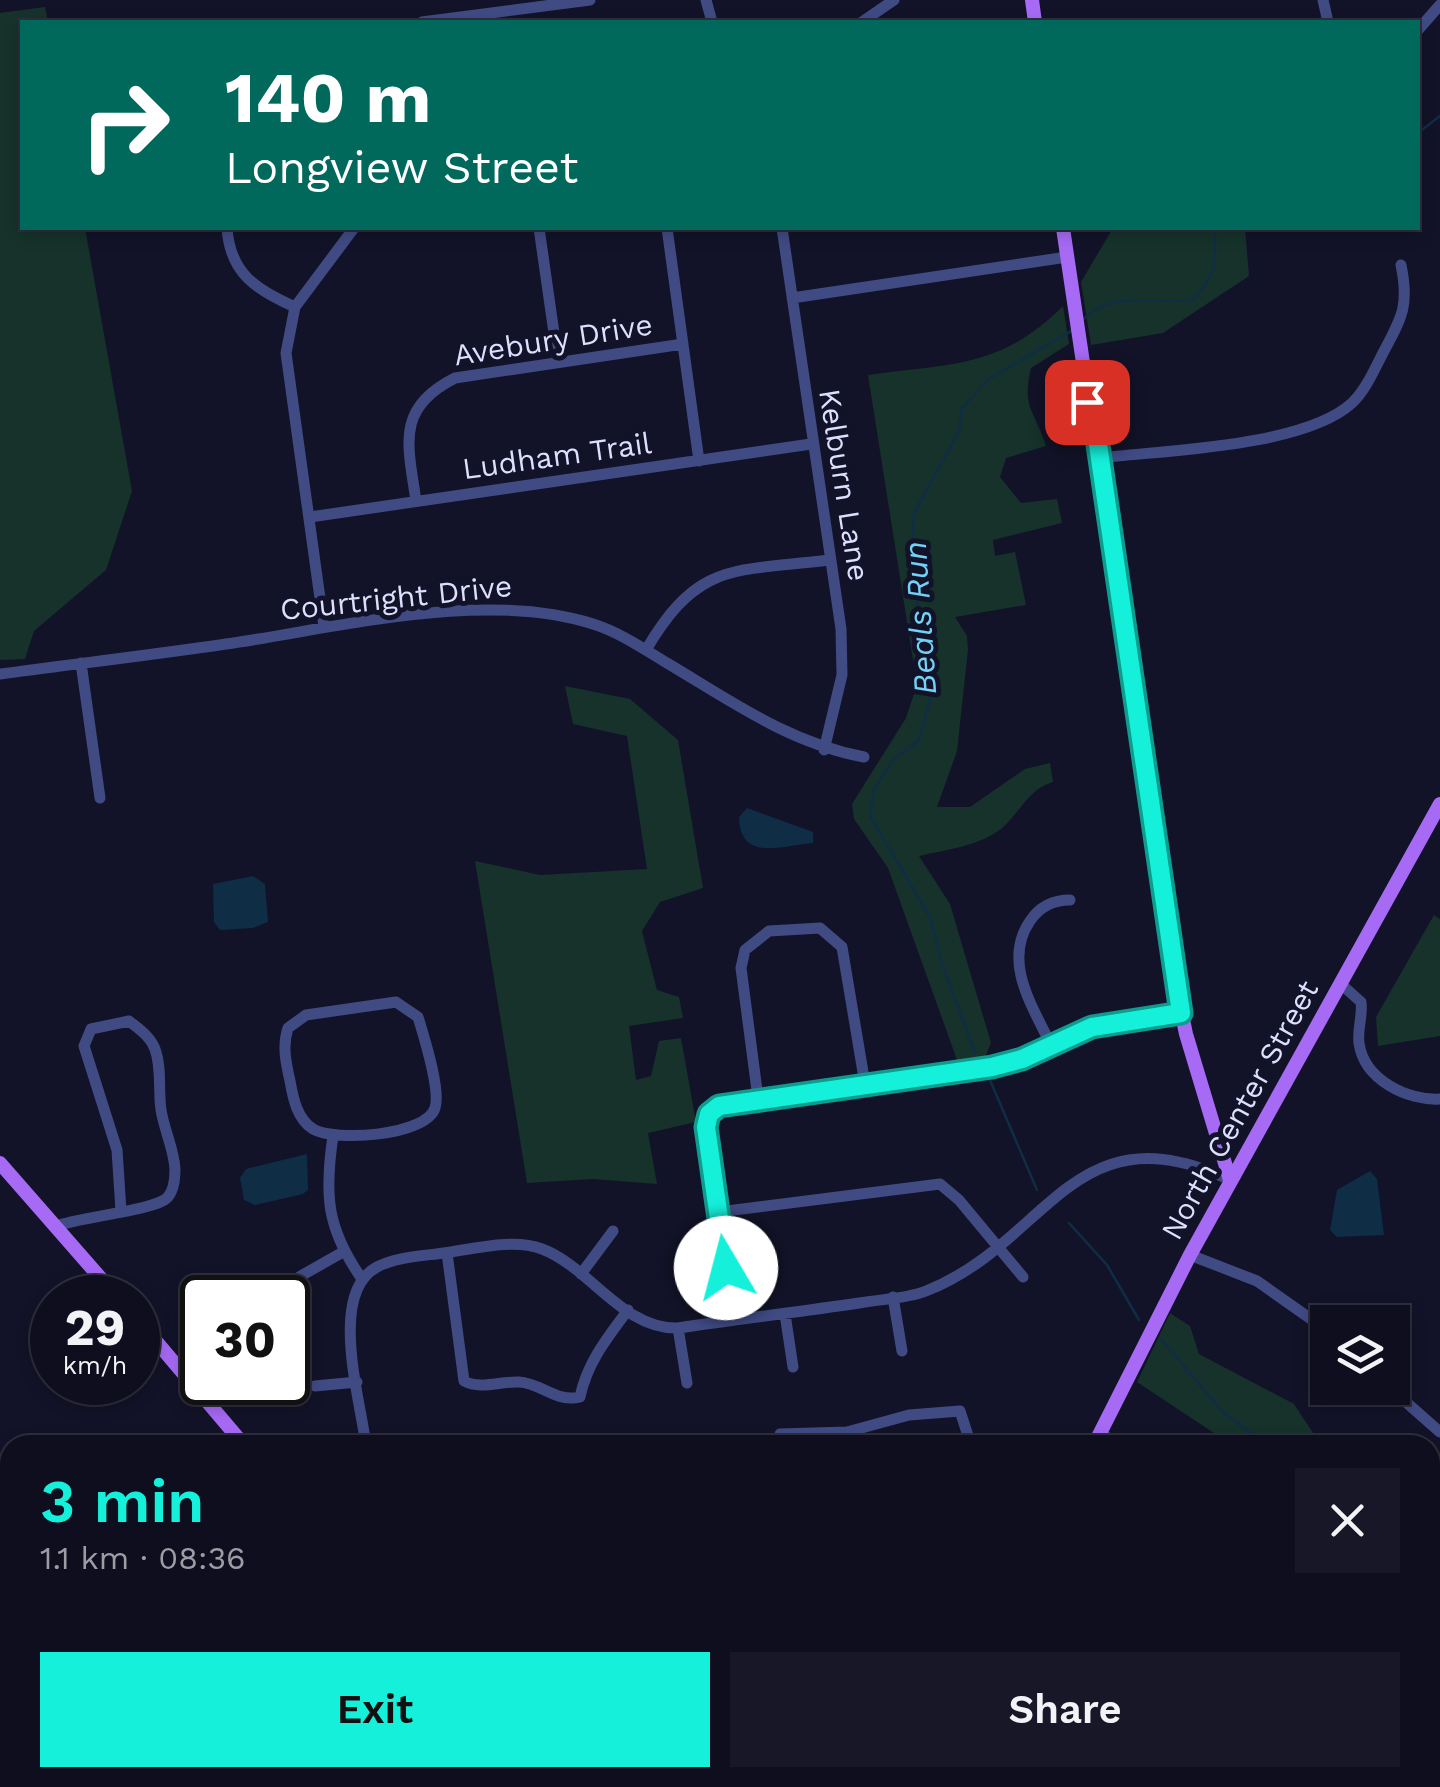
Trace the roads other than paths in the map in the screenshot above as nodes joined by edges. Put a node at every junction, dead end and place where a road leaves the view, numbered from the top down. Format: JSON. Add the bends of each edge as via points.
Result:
{"nodes":[{"id":1,"x":590,"y":0,"type":"edge"},
{"id":2,"x":894,"y":0,"type":"edge"},
{"id":3,"x":1440,"y":6,"type":"edge"},
{"id":4,"x":457,"y":20,"type":"edge"},
{"id":5,"x":865,"y":20,"type":"edge"},
{"id":6,"x":1420,"y":28,"type":"edge"},
{"id":7,"x":228,"y":230,"type":"edge"},
{"id":8,"x":353,"y":230,"type":"edge"},
{"id":9,"x":539,"y":230,"type":"edge"},
{"id":10,"x":667,"y":230,"type":"edge"},
{"id":11,"x":782,"y":230,"type":"edge"},
{"id":12,"x":1063,"y":230,"type":"edge"},
{"id":13,"x":1067,"y":258,"type":"junction"},
{"id":14,"x":1401,"y":265,"type":"dead end"},
{"id":15,"x":792,"y":298,"type":"junction"},
{"id":16,"x":295,"y":308,"type":"junction"},
{"id":17,"x":683,"y":344,"type":"junction"},
{"id":18,"x":558,"y":361,"type":"junction"},
{"id":19,"x":810,"y":444,"type":"junction"},
{"id":20,"x":1100,"y":458,"type":"junction"},
{"id":21,"x":699,"y":460,"type":"junction"},
{"id":22,"x":416,"y":502,"type":"junction"},
{"id":23,"x":310,"y":517,"type":"junction"},
{"id":24,"x":829,"y":560,"type":"junction"},
{"id":25,"x":324,"y":627,"type":"junction"},
{"id":26,"x":646,"y":650,"type":"junction"},
{"id":27,"x":82,"y":664,"type":"junction"},
{"id":28,"x":0,"y":674,"type":"edge"},
{"id":29,"x":824,"y":750,"type":"junction"},
{"id":30,"x":864,"y":757,"type":"dead end"},
{"id":31,"x":100,"y":798,"type":"dead end"},
{"id":32,"x":1440,"y":804,"type":"edge"},
{"id":33,"x":1070,"y":900,"type":"dead end"},
{"id":34,"x":1342,"y":985,"type":"junction"},
{"id":35,"x":1181,"y":1013,"type":"junction"},
{"id":36,"x":1051,"y":1045,"type":"junction"},
{"id":37,"x":866,"y":1084,"type":"junction"},
{"id":38,"x":758,"y":1098,"type":"junction"},
{"id":39,"x":1440,"y":1098,"type":"edge"},
{"id":40,"x":334,"y":1136,"type":"junction"},
{"id":41,"x":0,"y":1162,"type":"edge"},
{"id":42,"x":1230,"y":1180,"type":"junction"},
{"id":43,"x":121,"y":1211,"type":"junction"},
{"id":44,"x":718,"y":1212,"type":"junction"},
{"id":45,"x":56,"y":1226,"type":"junction"},
{"id":46,"x":613,"y":1231,"type":"dead end"},
{"id":47,"x":994,"y":1247,"type":"junction"},
{"id":48,"x":343,"y":1252,"type":"junction"},
{"id":49,"x":447,"y":1253,"type":"junction"},
{"id":50,"x":1190,"y":1255,"type":"junction"},
{"id":51,"x":580,"y":1274,"type":"junction"},
{"id":52,"x":98,"y":1275,"type":"edge"},
{"id":53,"x":303,"y":1275,"type":"edge"},
{"id":54,"x":1023,"y":1277,"type":"dead end"},
{"id":55,"x":362,"y":1279,"type":"junction"},
{"id":56,"x":894,"y":1298,"type":"junction"},
{"id":57,"x":628,"y":1310,"type":"junction"},
{"id":58,"x":786,"y":1314,"type":"junction"},
{"id":59,"x":1310,"y":1318,"type":"edge"},
{"id":60,"x":727,"y":1321,"type":"junction"},
{"id":61,"x":678,"y":1328,"type":"junction"},
{"id":62,"x":160,"y":1346,"type":"edge"},
{"id":63,"x":902,"y":1351,"type":"dead end"},
{"id":64,"x":794,"y":1368,"type":"dead end"},
{"id":65,"x":357,"y":1382,"type":"junction"},
{"id":66,"x":687,"y":1383,"type":"dead end"},
{"id":67,"x":315,"y":1386,"type":"dead end"},
{"id":68,"x":1409,"y":1405,"type":"edge"},
{"id":69,"x":1440,"y":1432,"type":"edge"},
{"id":70,"x":236,"y":1435,"type":"edge"},
{"id":71,"x":362,"y":1435,"type":"edge"},
{"id":72,"x":780,"y":1435,"type":"edge"},
{"id":73,"x":968,"y":1435,"type":"edge"},
{"id":74,"x":1099,"y":1435,"type":"edge"}],
"edges":[{"from":1,"to":4,"type":"street"},
{"from":2,"to":5,"type":"street"},
{"from":3,"to":6,"type":"street"},
{"from":7,"to":16,"type":"street","via":[[240,273]]},
{"from":8,"to":16,"type":"street"},
{"from":9,"to":18,"type":"street"},
{"from":10,"to":17,"type":"street"},
{"from":11,"to":15,"type":"street","name":"Kelburn Lane"},
{"from":12,"to":13,"type":"main road"},
{"from":13,"to":15,"type":"street"},
{"from":13,"to":20,"type":"main road"},
{"from":14,"to":20,"type":"street","via":[[1408,298],[1398,325],[1369,380],[1341,410],[1308,429]]},
{"from":15,"to":19,"type":"street","name":"Kelburn Lane"},
{"from":16,"to":23,"type":"street","via":[[286,353]]},
{"from":17,"to":18,"type":"street","name":"Avebury Drive"},
{"from":17,"to":21,"type":"street"},
{"from":18,"to":22,"type":"street","name":"Avebury Drive","via":[[454,378],[434,388],[417,405],[408,429]]},
{"from":19,"to":21,"type":"street","name":"Ludham Trail"},
{"from":19,"to":24,"type":"street","name":"Kelburn Lane"},
{"from":20,"to":35,"type":"main road"},
{"from":21,"to":22,"type":"street","name":"Ludham Trail"},
{"from":22,"to":23,"type":"street","name":"Ludham Trail"},
{"from":23,"to":25,"type":"street"},
{"from":24,"to":26,"type":"street","via":[[733,573],[695,586],[668,612]]},
{"from":24,"to":29,"type":"street","name":"Kelburn Lane","via":[[842,674]]},
{"from":25,"to":26,"type":"street","name":"Courtright Drive","via":[[506,608],[598,625]]},
{"from":25,"to":27,"type":"street","name":"Courtright Drive"},
{"from":26,"to":29,"type":"street","name":"Courtright Drive","via":[[786,735]]},
{"from":27,"to":28,"type":"street","name":"Courtright Drive"},
{"from":27,"to":31,"type":"street"},
{"from":29,"to":30,"type":"street","name":"Courtright Drive"},
{"from":32,"to":34,"type":"main road","name":"North Center Street"},
{"from":33,"to":36,"type":"street","via":[[1038,910],[1018,951],[1023,986]]},
{"from":34,"to":39,"type":"street","via":[[1362,1002],[1358,1041],[1375,1071],[1404,1095]]},
{"from":34,"to":42,"type":"main road","name":"North Center Street"},
{"from":35,"to":36,"type":"street","via":[[1106,1023]]},
{"from":35,"to":42,"type":"main road"},
{"from":36,"to":37,"type":"street","via":[[1008,1064]]},
{"from":37,"to":38,"type":"street"},
{"from":37,"to":38,"type":"street","via":[[846,954],[836,930],[769,931],[740,946]]},
{"from":38,"to":44,"type":"street","via":[[709,1114]]},
{"from":40,"to":40,"type":"street","via":[[418,1127],[431,1118],[437,1098],[422,1030],[405,1004],[306,1014],[288,1028],[285,1057],[294,1102],[310,1128]]},
{"from":40,"to":48,"type":"street","via":[[327,1189]]},
{"from":41,"to":45,"type":"main road"},
{"from":42,"to":47,"type":"street","via":[[1172,1158],[1124,1159],[1080,1180]]},
{"from":42,"to":50,"type":"main road","name":"North Center Street"},
{"from":43,"to":43,"type":"street","via":[[168,1197],[175,1166],[155,1048],[129,1021],[90,1029],[84,1046],[117,1150]]},
{"from":43,"to":45,"type":"street"},
{"from":44,"to":47,"type":"street","via":[[940,1184]]},
{"from":44,"to":60,"type":"street","via":[[730,1296]]},
{"from":45,"to":52,"type":"main road"},
{"from":46,"to":51,"type":"street"},
{"from":47,"to":54,"type":"street"},
{"from":47,"to":56,"type":"street","via":[[944,1283]]},
{"from":48,"to":53,"type":"street"},
{"from":48,"to":55,"type":"street"},
{"from":49,"to":51,"type":"street","via":[[530,1246]]},
{"from":49,"to":55,"type":"street","via":[[397,1260]]},
{"from":49,"to":57,"type":"street","via":[[464,1382],[474,1387],[524,1382],[568,1400],[580,1397],[585,1374]]},
{"from":50,"to":59,"type":"street","via":[[1257,1281]]},
{"from":50,"to":74,"type":"main road","name":"North Center Street"},
{"from":51,"to":57,"type":"street"},
{"from":55,"to":65,"type":"street","via":[[349,1306]]},
{"from":56,"to":58,"type":"street"},
{"from":56,"to":63,"type":"street"},
{"from":57,"to":61,"type":"street"},
{"from":58,"to":60,"type":"street"},
{"from":58,"to":64,"type":"street"},
{"from":60,"to":61,"type":"street"},
{"from":61,"to":66,"type":"street"},
{"from":62,"to":70,"type":"main road"},
{"from":65,"to":67,"type":"street"},
{"from":65,"to":71,"type":"street"},
{"from":68,"to":69,"type":"street"},
{"from":72,"to":73,"type":"street","via":[[847,1432],[908,1415],[960,1411]]}]}
